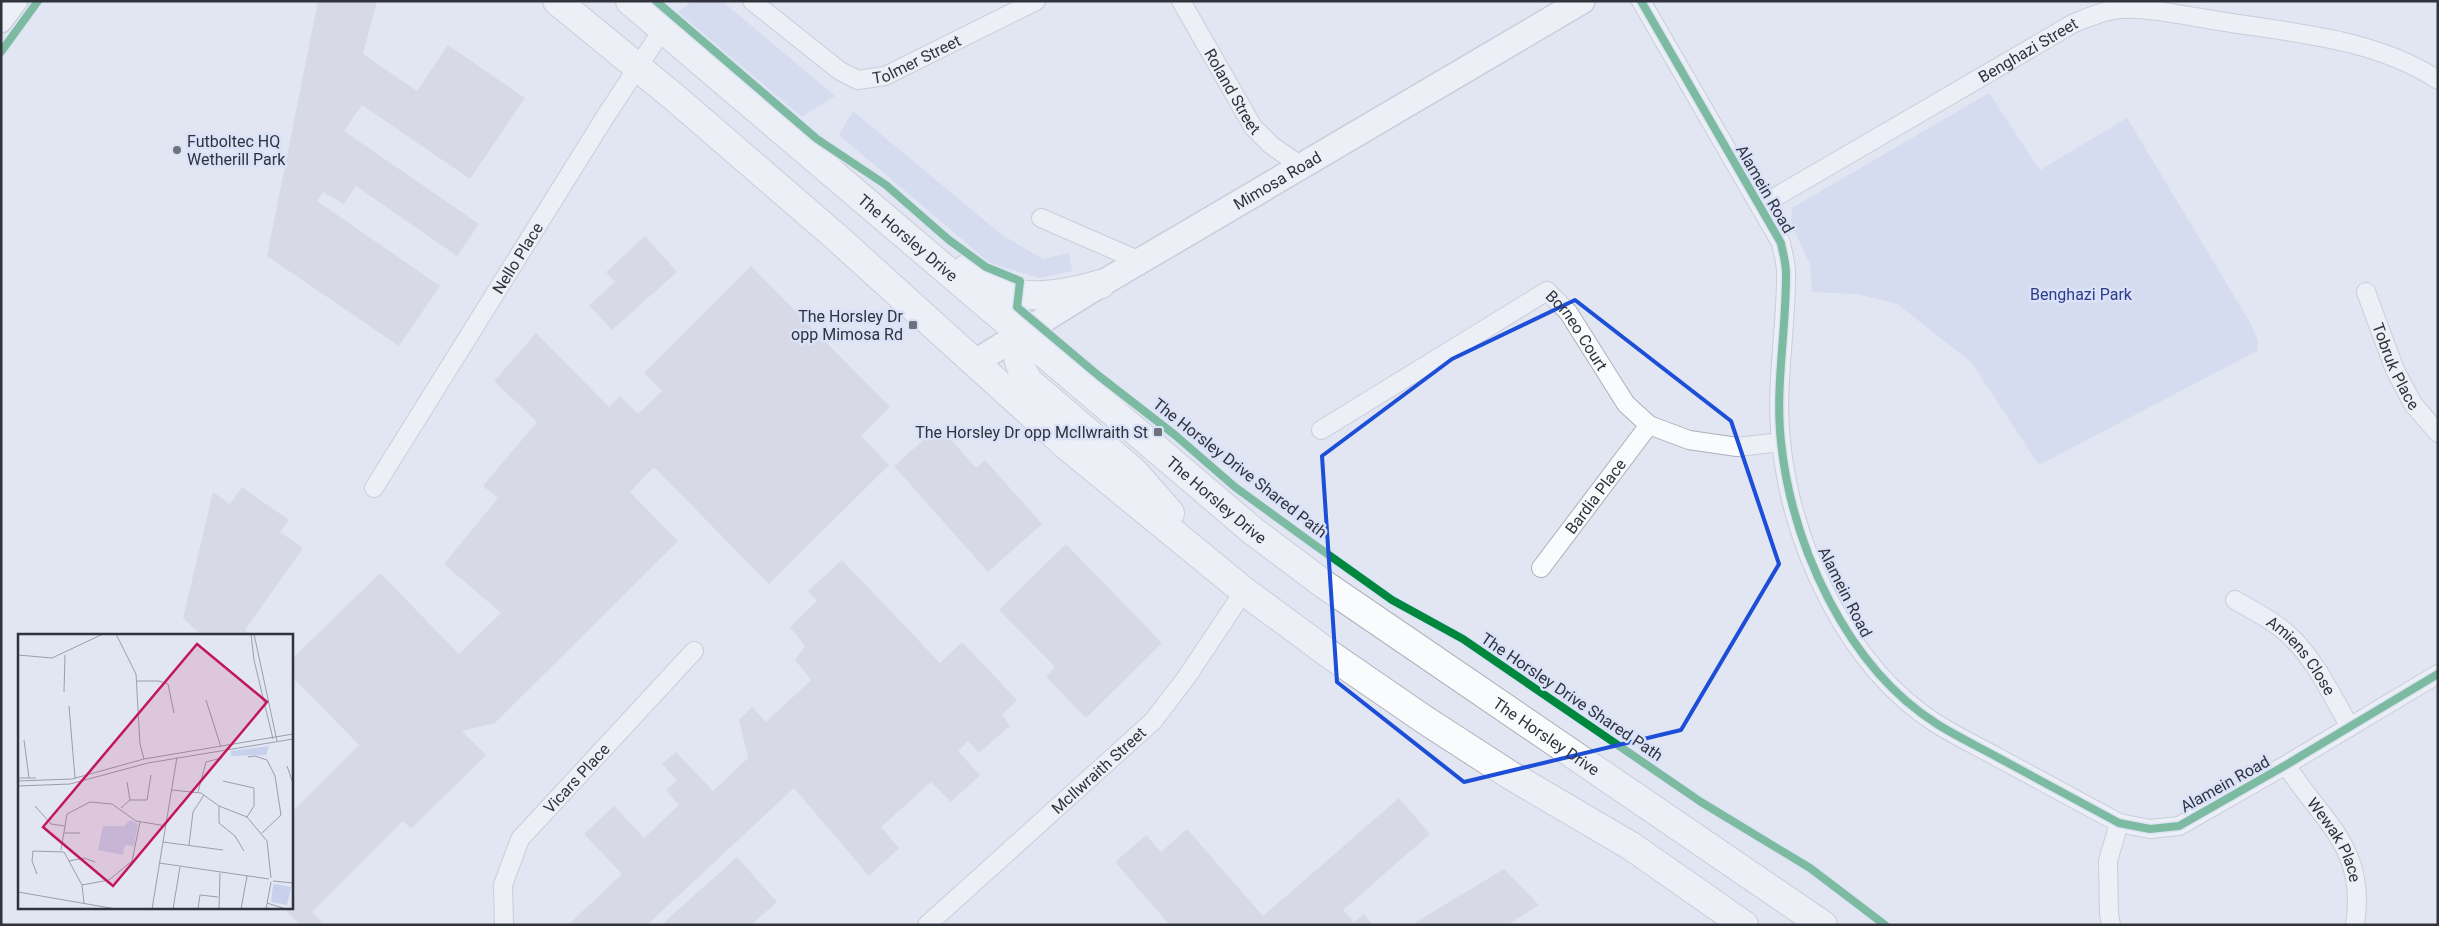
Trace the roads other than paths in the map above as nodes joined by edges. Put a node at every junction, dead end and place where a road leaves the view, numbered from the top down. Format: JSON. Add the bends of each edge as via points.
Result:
{"nodes":[{"id":1,"x":17,"y":1,"type":"edge"},
{"id":2,"x":557,"y":1,"type":"edge"},
{"id":3,"x":630,"y":1,"type":"edge"},
{"id":4,"x":752,"y":1,"type":"edge"},
{"id":5,"x":1036,"y":1,"type":"edge"},
{"id":6,"x":1180,"y":1,"type":"edge"},
{"id":7,"x":1582,"y":1,"type":"edge"},
{"id":8,"x":1641,"y":1,"type":"edge"},
{"id":9,"x":1,"y":22,"type":"edge"},
{"id":10,"x":663,"y":29,"type":"junction"},
{"id":11,"x":638,"y":67,"type":"junction"},
{"id":12,"x":2438,"y":80,"type":"edge"},
{"id":13,"x":1301,"y":166,"type":"junction"},
{"id":14,"x":835,"y":176,"type":"junction"},
{"id":15,"x":1760,"y":206,"type":"junction"},
{"id":16,"x":1041,"y":218,"type":"dead end"},
{"id":17,"x":1140,"y":261,"type":"junction"},
{"id":18,"x":1101,"y":284,"type":"junction"},
{"id":19,"x":2366,"y":292,"type":"dead end"},
{"id":20,"x":1021,"y":333,"type":"junction"},
{"id":21,"x":974,"y":363,"type":"junction"},
{"id":22,"x":1649,"y":425,"type":"junction"},
{"id":23,"x":1321,"y":430,"type":"dead end"},
{"id":24,"x":2438,"y":433,"type":"edge"},
{"id":25,"x":1781,"y":442,"type":"junction"},
{"id":26,"x":374,"y":488,"type":"dead end"},
{"id":27,"x":1541,"y":568,"type":"dead end"},
{"id":28,"x":1244,"y":591,"type":"junction"},
{"id":29,"x":2235,"y":600,"type":"dead end"},
{"id":30,"x":694,"y":650,"type":"dead end"},
{"id":31,"x":2438,"y":674,"type":"edge"},
{"id":32,"x":2350,"y":727,"type":"junction"},
{"id":33,"x":2286,"y":765,"type":"junction"},
{"id":34,"x":2119,"y":823,"type":"junction"},
{"id":35,"x":504,"y":925,"type":"edge"},
{"id":36,"x":927,"y":925,"type":"edge"},
{"id":37,"x":1744,"y":925,"type":"edge"},
{"id":38,"x":1823,"y":925,"type":"edge"},
{"id":39,"x":2111,"y":925,"type":"edge"},
{"id":40,"x":2355,"y":925,"type":"edge"}],
"edges":[{"from":1,"to":9,"type":"street"},
{"from":2,"to":11,"type":"main road"},
{"from":3,"to":10,"type":"main road","name":"The Horsley Drive"},
{"from":4,"to":5,"type":"street","name":"Tolmer Street","via":[[840,71],[858,80],[885,76]]},
{"from":6,"to":13,"type":"street","name":"Roland Street","via":[[1253,127],[1271,145]]},
{"from":7,"to":13,"type":"main road","name":"Mimosa Road"},
{"from":8,"to":15,"type":"street","name":"Alamein Road"},
{"from":10,"to":11,"type":"street","name":"Nello Place"},
{"from":10,"to":14,"type":"main road","name":"The Horsley Drive"},
{"from":11,"to":21,"type":"main road","via":[[835,236]]},
{"from":11,"to":26,"type":"street","name":"Nello Place"},
{"from":12,"to":15,"type":"street","name":"Benghazi Street","via":[[2419,68],[2349,42],[2186,16],[2122,9],[2099,13],[2074,23]]},
{"from":13,"to":17,"type":"main road","name":"Mimosa Road"},
{"from":14,"to":18,"type":"main road","via":[[920,229],[976,278],[994,286],[1018,294],[1042,296],[1066,294]]},
{"from":14,"to":20,"type":"main road","name":"The Horsley Drive"},
{"from":15,"to":25,"type":"street","name":"Alamein Road","via":[[1781,243],[1787,275],[1781,342]]},
{"from":16,"to":17,"type":"street"},
{"from":17,"to":18,"type":"main road","name":"Mimosa Road"},
{"from":18,"to":20,"type":"main road","name":"Mimosa Road"},
{"from":19,"to":24,"type":"street","name":"Tobruk Place","via":[[2395,370],[2413,404]]},
{"from":20,"to":21,"type":"main road","name":"Mimosa Road"},
{"from":20,"to":28,"type":"main road","via":[[1016,350],[1020,368],[1029,382],[1134,472]]},
{"from":20,"to":38,"type":"main road","name":"The Horsley Drive","via":[[1254,531],[1325,585]]},
{"from":21,"to":28,"type":"main road","via":[[1068,447]]},
{"from":22,"to":23,"type":"street","name":"Borneo Court","via":[[1626,404],[1568,312],[1547,291]]},
{"from":22,"to":25,"type":"street","name":"Borneo Court","via":[[1689,440],[1737,447]]},
{"from":22,"to":27,"type":"street","name":"Bardia Place"},
{"from":25,"to":34,"type":"street","name":"Alamein Road","via":[[1791,500],[1820,581],[1851,640],[1889,685],[1936,724]]},
{"from":28,"to":36,"type":"street","name":"McIlwraith Street","via":[[1153,721]]},
{"from":28,"to":37,"type":"main road","via":[[1433,725],[1510,775],[1632,846]]},
{"from":29,"to":32,"type":"street","name":"Amiens Close","via":[[2294,639],[2317,670]]},
{"from":30,"to":35,"type":"street","name":"Vicars Place","via":[[520,839],[503,885]]},
{"from":31,"to":32,"type":"street","name":"Alamein Road"},
{"from":32,"to":33,"type":"street","name":"Alamein Road"},
{"from":33,"to":34,"type":"street","name":"Alamein Road","via":[[2179,826],[2150,829]]},
{"from":33,"to":40,"type":"street","name":"Wewak Place","via":[[2335,828],[2351,856],[2358,882]]},
{"from":34,"to":39,"type":"street","via":[[2108,861]]}]}
